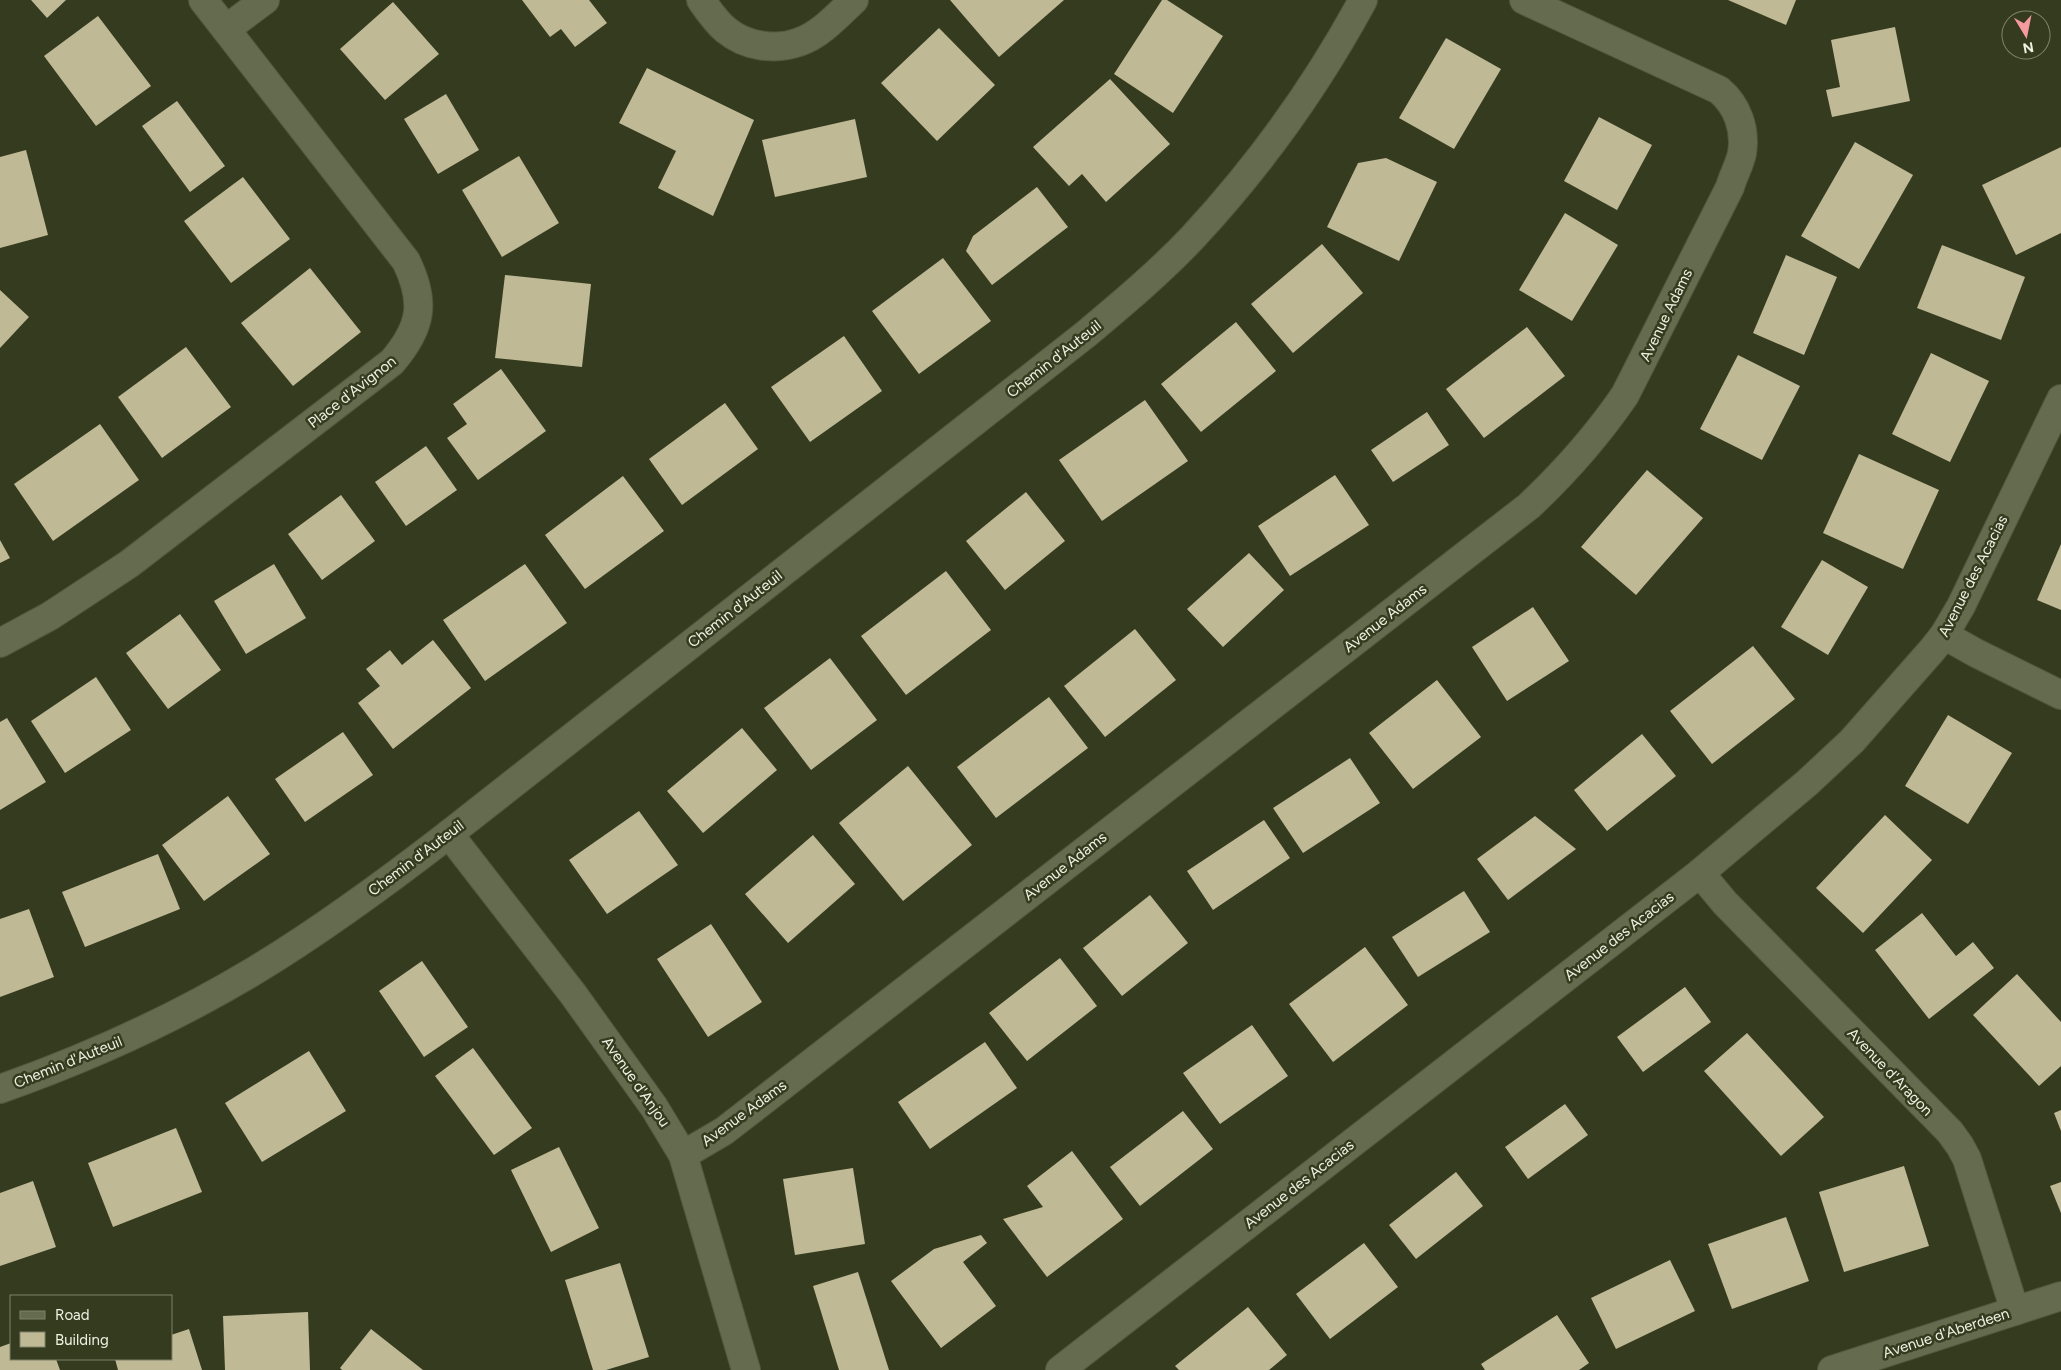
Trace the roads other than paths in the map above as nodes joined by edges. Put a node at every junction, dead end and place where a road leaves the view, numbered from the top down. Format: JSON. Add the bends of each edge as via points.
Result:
{"nodes":[{"id":1,"x":203,"y":0,"type":"edge"},
{"id":2,"x":265,"y":0,"type":"edge"},
{"id":3,"x":701,"y":0,"type":"edge"},
{"id":4,"x":854,"y":0,"type":"edge"},
{"id":5,"x":1363,"y":0,"type":"edge"},
{"id":6,"x":1524,"y":0,"type":"edge"},
{"id":7,"x":226,"y":29,"type":"junction"},
{"id":8,"x":2061,"y":399,"type":"edge"},
{"id":9,"x":1944,"y":635,"type":"junction"},
{"id":10,"x":0,"y":643,"type":"edge"},
{"id":11,"x":2061,"y":695,"type":"edge"},
{"id":12,"x":450,"y":834,"type":"junction"},
{"id":13,"x":1700,"y":873,"type":"junction"},
{"id":14,"x":0,"y":1089,"type":"edge"},
{"id":15,"x":684,"y":1155,"type":"junction"},
{"id":16,"x":2061,"y":1296,"type":"edge"},
{"id":17,"x":2015,"y":1311,"type":"junction"},
{"id":18,"x":1848,"y":1367,"type":"edge"},
{"id":19,"x":746,"y":1370,"type":"edge"},
{"id":20,"x":1060,"y":1370,"type":"edge"}],
"edges":[{"from":1,"to":7,"type":"street","name":"Place d'Avignon"},
{"from":2,"to":7,"type":"street"},
{"from":3,"to":4,"type":"street","via":[[726,30],[761,46],[780,46],[799,42],[816,33]]},
{"from":5,"to":12,"type":"street","name":"Chemin d'Auteuil","via":[[1318,76],[1243,178],[1192,238],[1129,298]]},
{"from":6,"to":15,"type":"street","name":"Avenue Adams","via":[[1719,90],[1730,100],[1738,115],[1742,134],[1742,153],[1730,187],[1625,396],[1604,425],[1575,460],[1529,506],[724,1131]]},
{"from":7,"to":10,"type":"street","name":"Place d'Avignon","via":[[406,261],[416,281],[420,304],[416,326],[407,345],[392,362],[128,564],[50,616]]},
{"from":8,"to":9,"type":"street","name":"Avenue des Acacias"},
{"from":9,"to":11,"type":"street"},
{"from":9,"to":13,"type":"street","name":"Avenue des Acacias","via":[[1831,762]]},
{"from":12,"to":14,"type":"street","name":"Chemin d'Auteuil","via":[[368,895],[219,991],[100,1050]]},
{"from":12,"to":15,"type":"street","name":"Avenue d'Anjou","via":[[590,1017]]},
{"from":13,"to":17,"type":"street","name":"Avenue d'Aragon","via":[[1950,1132],[1970,1168]]},
{"from":13,"to":20,"type":"street","name":"Avenue des Acacias"},
{"from":15,"to":19,"type":"street","name":"Avenue d'Anjou"},
{"from":16,"to":17,"type":"street","name":"Avenue d'Aberdeen"},
{"from":17,"to":18,"type":"street","name":"Avenue d'Aberdeen"}]}
